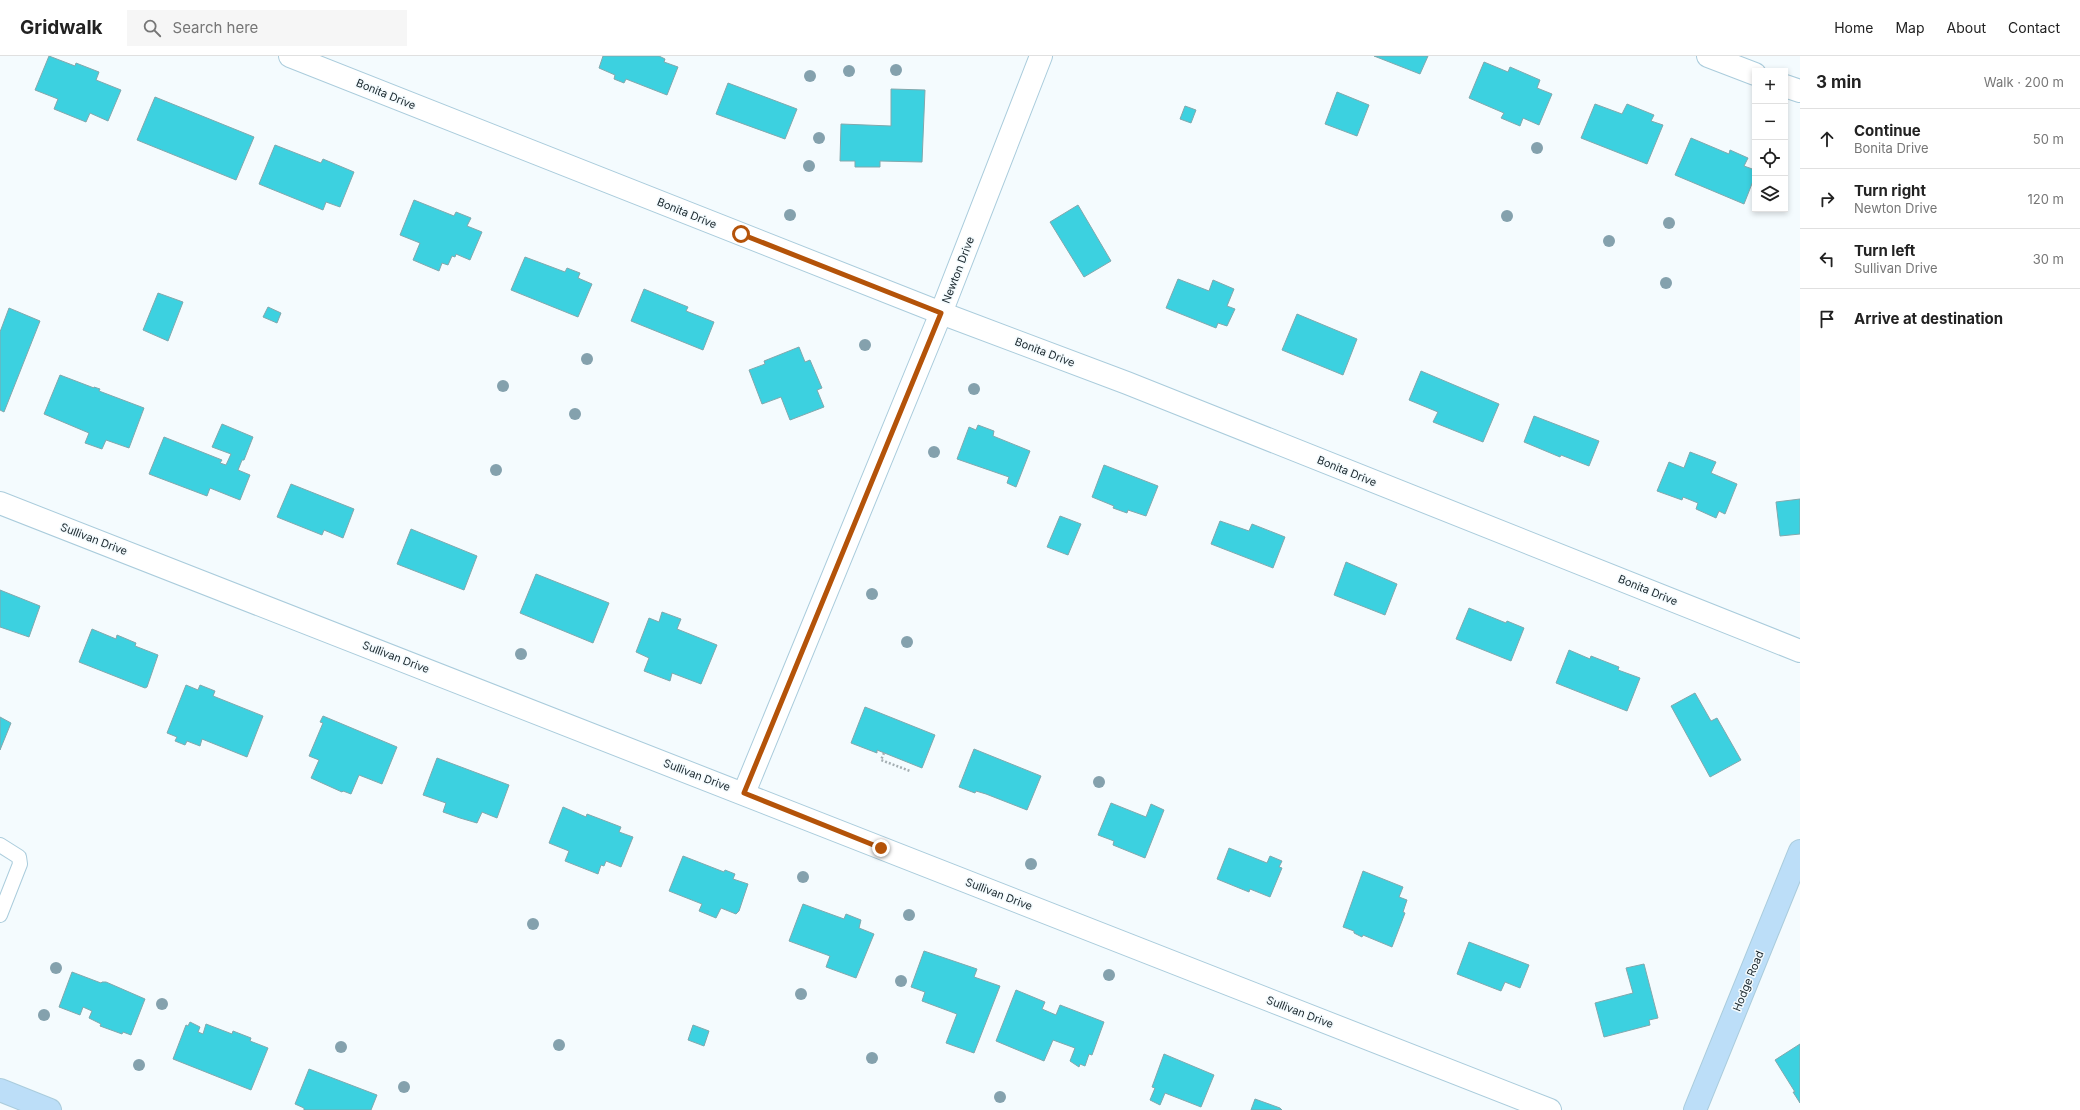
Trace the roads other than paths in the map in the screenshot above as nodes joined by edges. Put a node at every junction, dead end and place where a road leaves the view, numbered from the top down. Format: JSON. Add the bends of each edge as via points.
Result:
{"nodes":[{"id":1,"x":290,"y":56,"type":"edge"},
{"id":2,"x":1041,"y":56,"type":"edge"},
{"id":3,"x":1708,"y":56,"type":"edge"},
{"id":4,"x":1752,"y":73,"type":"edge"},
{"id":5,"x":1788,"y":87,"type":"edge"},
{"id":6,"x":1800,"y":92,"type":"edge"},
{"id":7,"x":941,"y":313,"type":"junction"},
{"id":8,"x":0,"y":503,"type":"edge"},
{"id":9,"x":1800,"y":650,"type":"edge"},
{"id":10,"x":744,"y":793,"type":"junction"},
{"id":11,"x":0,"y":846,"type":"edge"},
{"id":12,"x":1800,"y":851,"type":"edge"},
{"id":13,"x":0,"y":915,"type":"edge"},
{"id":14,"x":0,"y":1090,"type":"edge"},
{"id":15,"x":50,"y":1110,"type":"edge"},
{"id":16,"x":1550,"y":1110,"type":"edge"},
{"id":17,"x":1695,"y":1110,"type":"edge"}],
"edges":[{"from":1,"to":7,"type":"street","name":"Bonita Drive"},
{"from":2,"to":7,"type":"street","name":"Newton Drive"},
{"from":3,"to":4,"type":"street"},
{"from":5,"to":6,"type":"street"},
{"from":7,"to":9,"type":"street","name":"Bonita Drive","via":[[1127,383]]},
{"from":7,"to":10,"type":"street","name":"Newton Drive"},
{"from":8,"to":10,"type":"street","name":"Sullivan Drive"},
{"from":10,"to":16,"type":"street","name":"Sullivan Drive"},
{"from":11,"to":13,"type":"lane","via":[[18,857],[20,864]]},
{"from":12,"to":17,"type":"street","name":"Hodge Road"},
{"from":14,"to":15,"type":"street"}]}
